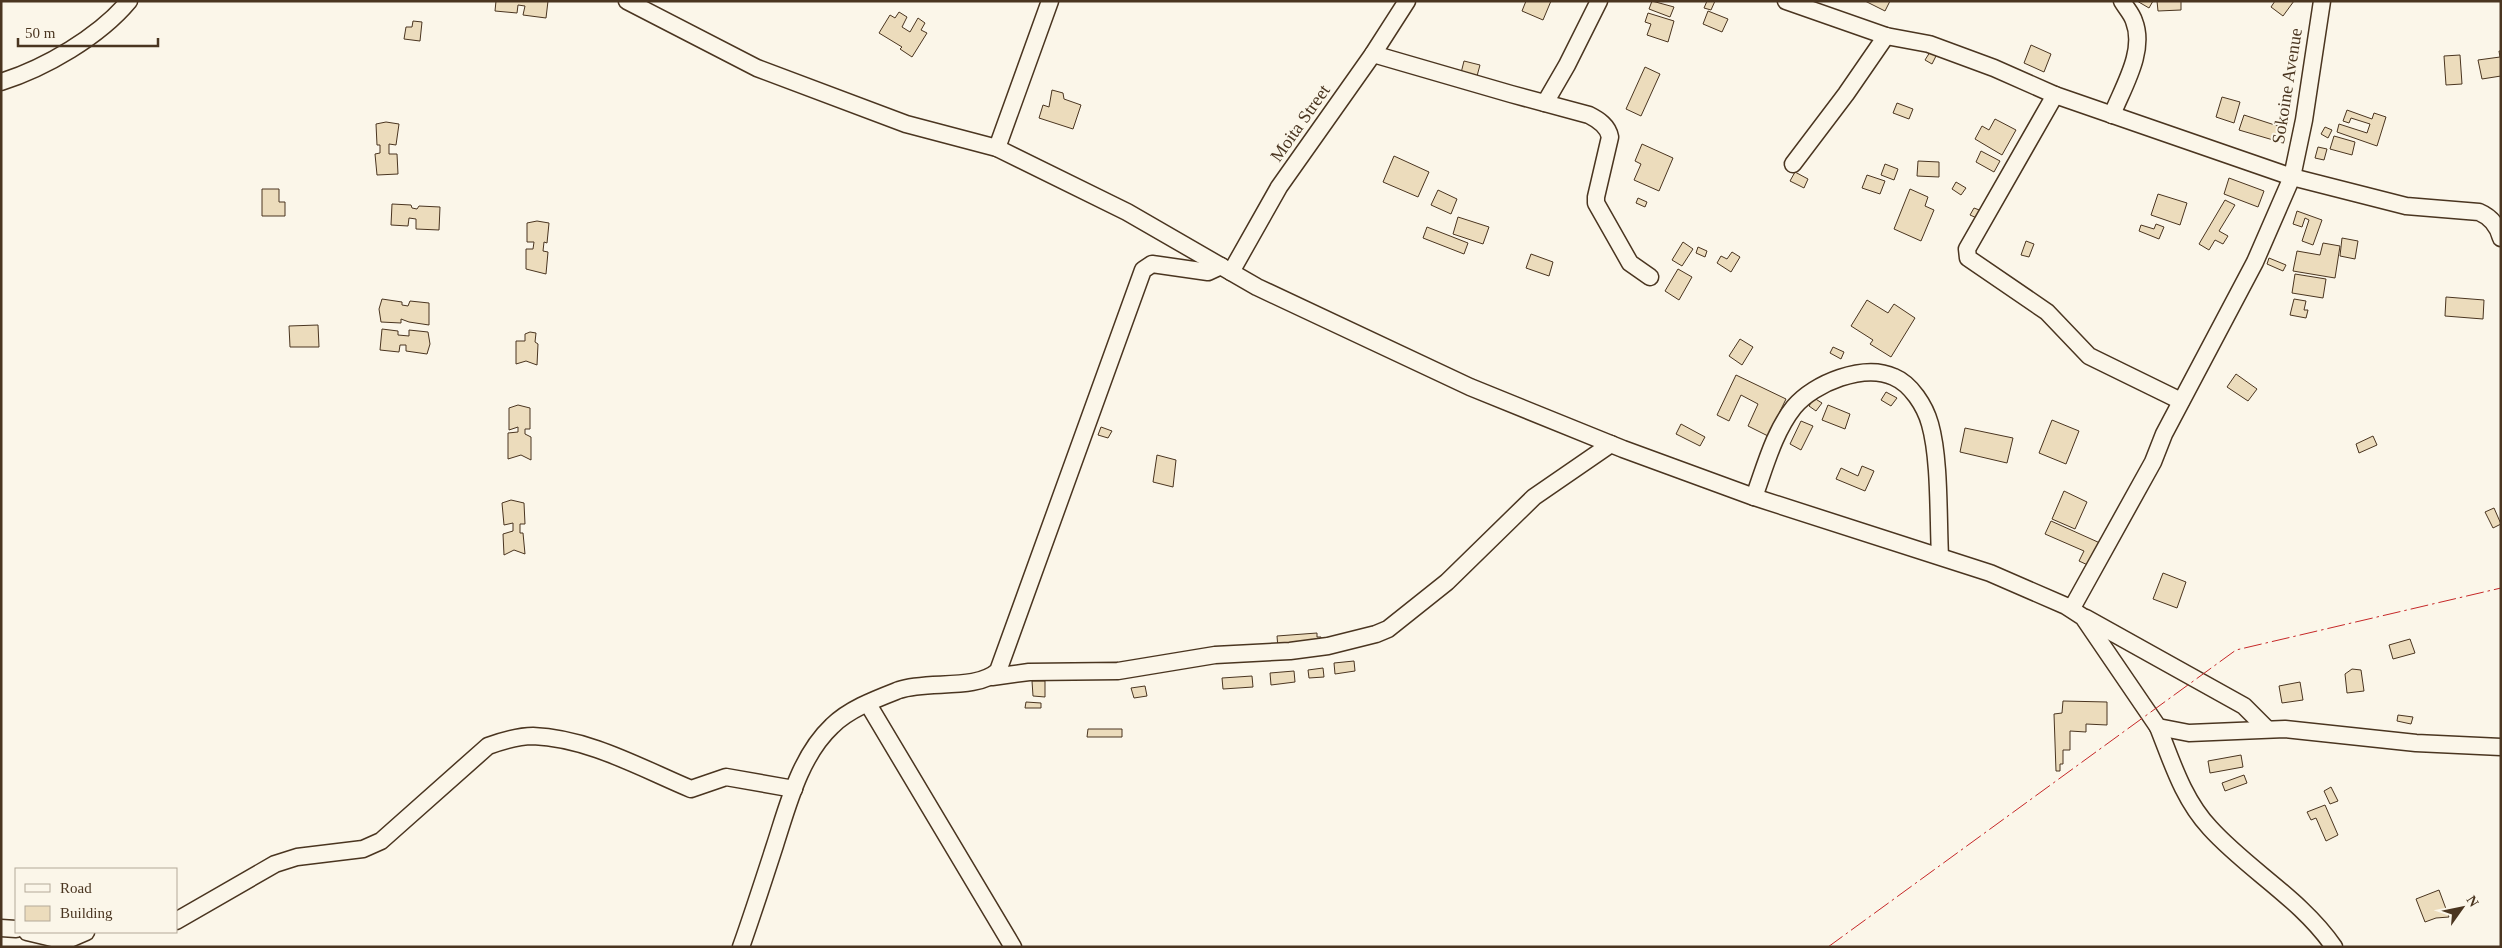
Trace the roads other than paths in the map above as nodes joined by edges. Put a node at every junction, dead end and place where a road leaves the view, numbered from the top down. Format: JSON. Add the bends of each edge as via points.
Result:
{"nodes":[{"id":1,"x":130,"y":1,"type":"edge"},
{"id":2,"x":627,"y":1,"type":"edge"},
{"id":3,"x":1050,"y":1,"type":"edge"},
{"id":4,"x":1407,"y":1,"type":"edge"},
{"id":5,"x":1599,"y":1,"type":"edge"},
{"id":6,"x":1786,"y":1,"type":"edge"},
{"id":7,"x":2122,"y":1,"type":"edge"},
{"id":8,"x":2322,"y":1,"type":"edge"},
{"id":9,"x":1886,"y":36,"type":"junction"},
{"id":10,"x":1373,"y":54,"type":"junction"},
{"id":11,"x":1,"y":82,"type":"edge"},
{"id":12,"x":2056,"y":95,"type":"junction"},
{"id":13,"x":1545,"y":103,"type":"junction"},
{"id":14,"x":2112,"y":115,"type":"junction"},
{"id":15,"x":998,"y":148,"type":"junction"},
{"id":16,"x":1793,"y":164,"type":"dead end"},
{"id":17,"x":2292,"y":177,"type":"junction"},
{"id":18,"x":2501,"y":238,"type":"edge"},
{"id":19,"x":1226,"y":269,"type":"junction"},
{"id":20,"x":1650,"y":277,"type":"dead end"},
{"id":21,"x":2181,"y":402,"type":"junction"},
{"id":22,"x":1611,"y":444,"type":"junction"},
{"id":23,"x":1754,"y":496,"type":"junction"},
{"id":24,"x":1940,"y":556,"type":"junction"},
{"id":25,"x":2077,"y":613,"type":"junction"},
{"id":26,"x":992,"y":677,"type":"junction"},
{"id":27,"x":868,"y":704,"type":"junction"},
{"id":28,"x":2158,"y":726,"type":"junction"},
{"id":29,"x":2266,"y":728,"type":"junction"},
{"id":30,"x":2501,"y":747,"type":"edge"},
{"id":31,"x":794,"y":789,"type":"junction"},
{"id":32,"x":178,"y":920,"type":"edge"},
{"id":33,"x":1,"y":928,"type":"edge"},
{"id":34,"x":15,"y":929,"type":"edge"},
{"id":35,"x":32,"y":933,"type":"edge"},
{"id":36,"x":84,"y":933,"type":"edge"},
{"id":37,"x":741,"y":947,"type":"edge"},
{"id":38,"x":1013,"y":947,"type":"edge"},
{"id":39,"x":2334,"y":947,"type":"edge"}],
"edges":[{"from":1,"to":11,"type":"street","via":[[122,11],[78,44],[29,74]]},
{"from":2,"to":15,"type":"street","via":[[757,68],[906,124]]},
{"from":3,"to":15,"type":"street"},
{"from":4,"to":10,"type":"street","name":"Moita Street"},
{"from":5,"to":13,"type":"street"},
{"from":6,"to":9,"type":"street"},
{"from":7,"to":14,"type":"street","via":[[2134,20],[2137,51]]},
{"from":8,"to":17,"type":"street","name":"Sokoine Avenue"},
{"from":9,"to":12,"type":"street","via":[[1928,44]]},
{"from":9,"to":16,"type":"street"},
{"from":10,"to":13,"type":"street"},
{"from":10,"to":19,"type":"street","name":"Moita Street","via":[[1279,187]]},
{"from":12,"to":14,"type":"street"},
{"from":12,"to":21,"type":"street","via":[[1968,249],[1968,258],[2047,312],[2089,356]]},
{"from":13,"to":20,"type":"street","via":[[1589,115],[1600,121],[1609,132],[1608,154],[1596,203],[1630,263]]},
{"from":14,"to":17,"type":"street"},
{"from":15,"to":19,"type":"street","via":[[1128,212]]},
{"from":17,"to":18,"type":"street","via":[[2406,206],[2479,212],[2496,225]]},
{"from":17,"to":21,"type":"street","name":"Sokoine Avenue","via":[[2255,262]]},
{"from":19,"to":22,"type":"street","via":[[1257,287],[1470,387]]},
{"from":19,"to":26,"type":"street","via":[[1208,272],[1152,264],[1143,270],[998,671]]},
{"from":21,"to":25,"type":"street","name":"Sokoine Avenue"},
{"from":22,"to":23,"type":"street"},
{"from":22,"to":26,"type":"street","via":[[1534,497],[1447,582],[1388,629],[1376,634],[1328,646],[1215,655],[1118,671],[1029,672]]},
{"from":23,"to":24,"type":"street"},
{"from":23,"to":24,"type":"street","via":[[1781,428],[1794,407],[1810,392],[1834,380],[1864,372],[1894,377],[1917,398],[1930,423]]},
{"from":24,"to":25,"type":"street","via":[[1990,574]]},
{"from":25,"to":28,"type":"street"},
{"from":25,"to":29,"type":"street","via":[[2244,706]]},
{"from":26,"to":27,"type":"street","via":[[926,684],[900,690]]},
{"from":27,"to":31,"type":"street","via":[[831,726],[815,746]]},
{"from":27,"to":38,"type":"street"},
{"from":28,"to":29,"type":"street","via":[[2190,733]]},
{"from":28,"to":39,"type":"street","via":[[2184,792],[2210,828],[2313,921]]},
{"from":29,"to":30,"type":"street","via":[[2416,743]]},
{"from":31,"to":32,"type":"street","via":[[726,777],[691,790],[563,739],[531,736],[508,739],[488,746],[381,841],[363,849],[298,857],[275,864]]},
{"from":31,"to":37,"type":"street"},
{"from":33,"to":34,"type":"street"},
{"from":35,"to":36,"type":"street","via":[[65,941]]}]}
